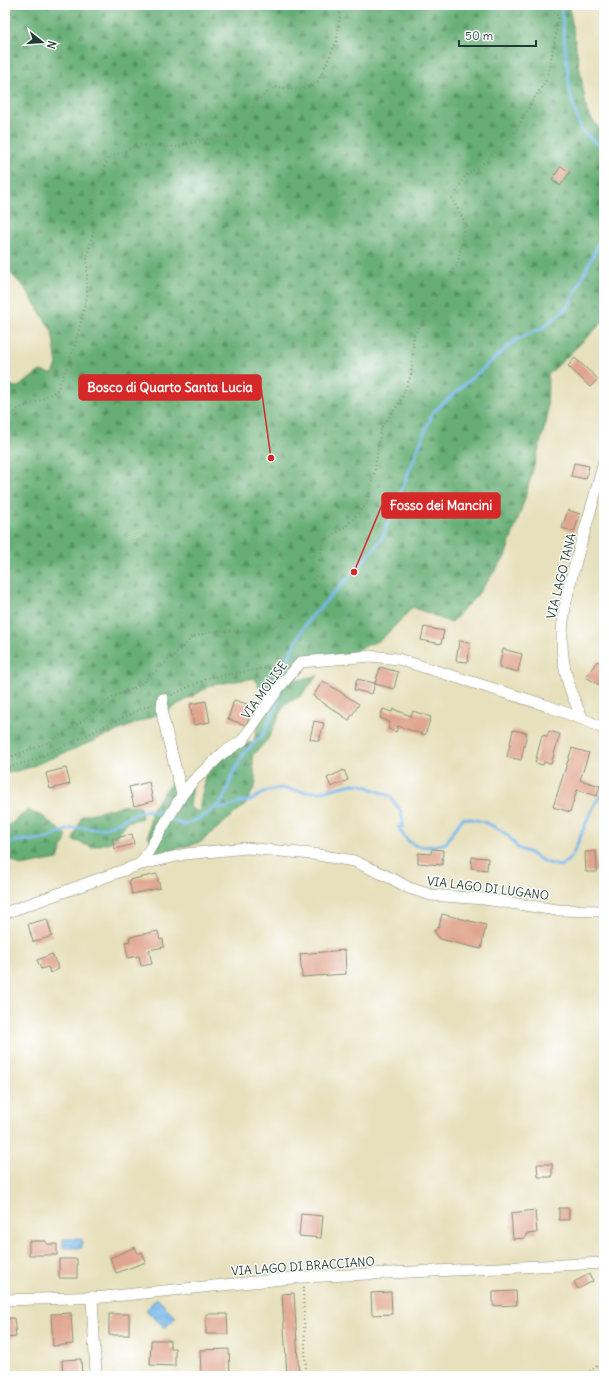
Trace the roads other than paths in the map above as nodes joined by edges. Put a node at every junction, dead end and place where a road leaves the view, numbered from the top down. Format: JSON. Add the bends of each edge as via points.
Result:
{"nodes":[{"id":1,"x":604,"y":461,"type":"edge"},
{"id":2,"x":163,"y":699,"type":"dead end"},
{"id":3,"x":584,"y":720,"type":"junction"},
{"id":4,"x":604,"y":729,"type":"edge"},
{"id":5,"x":182,"y":795,"type":"junction"},
{"id":6,"x":138,"y":865,"type":"junction"},
{"id":7,"x":604,"y":911,"type":"edge"},
{"id":8,"x":5,"y":913,"type":"edge"},
{"id":9,"x":604,"y":1264,"type":"edge"},
{"id":10,"x":92,"y":1297,"type":"junction"},
{"id":11,"x":5,"y":1300,"type":"edge"},
{"id":12,"x":96,"y":1376,"type":"edge"}],
"edges":[{"from":1,"to":3,"type":"street","name":"VIA LAGO TANA","via":[[573,572],[562,627],[562,655],[566,675],[572,696]]},
{"from":2,"to":5,"type":"street","via":[[163,718]]},
{"from":3,"to":4,"type":"street","name":"VIA MOLISE"},
{"from":3,"to":5,"type":"street","name":"VIA MOLISE","via":[[529,700],[390,657],[371,656],[301,662],[278,689],[242,741],[201,772]]},
{"from":5,"to":6,"type":"street","name":"VIA MOLISE","via":[[145,858]]},
{"from":6,"to":7,"type":"street","name":"VIA LAGO DI LUGANO","via":[[186,854],[247,848],[312,854],[354,861],[409,888],[431,895],[484,899],[557,910]]},
{"from":6,"to":8,"type":"street"},
{"from":9,"to":10,"type":"street","name":"VIA LAGO DI BRACCIANO","via":[[303,1277]]},
{"from":10,"to":11,"type":"street","name":"VIA LAGO DI BRACCIANO"},
{"from":10,"to":12,"type":"street"}]}
